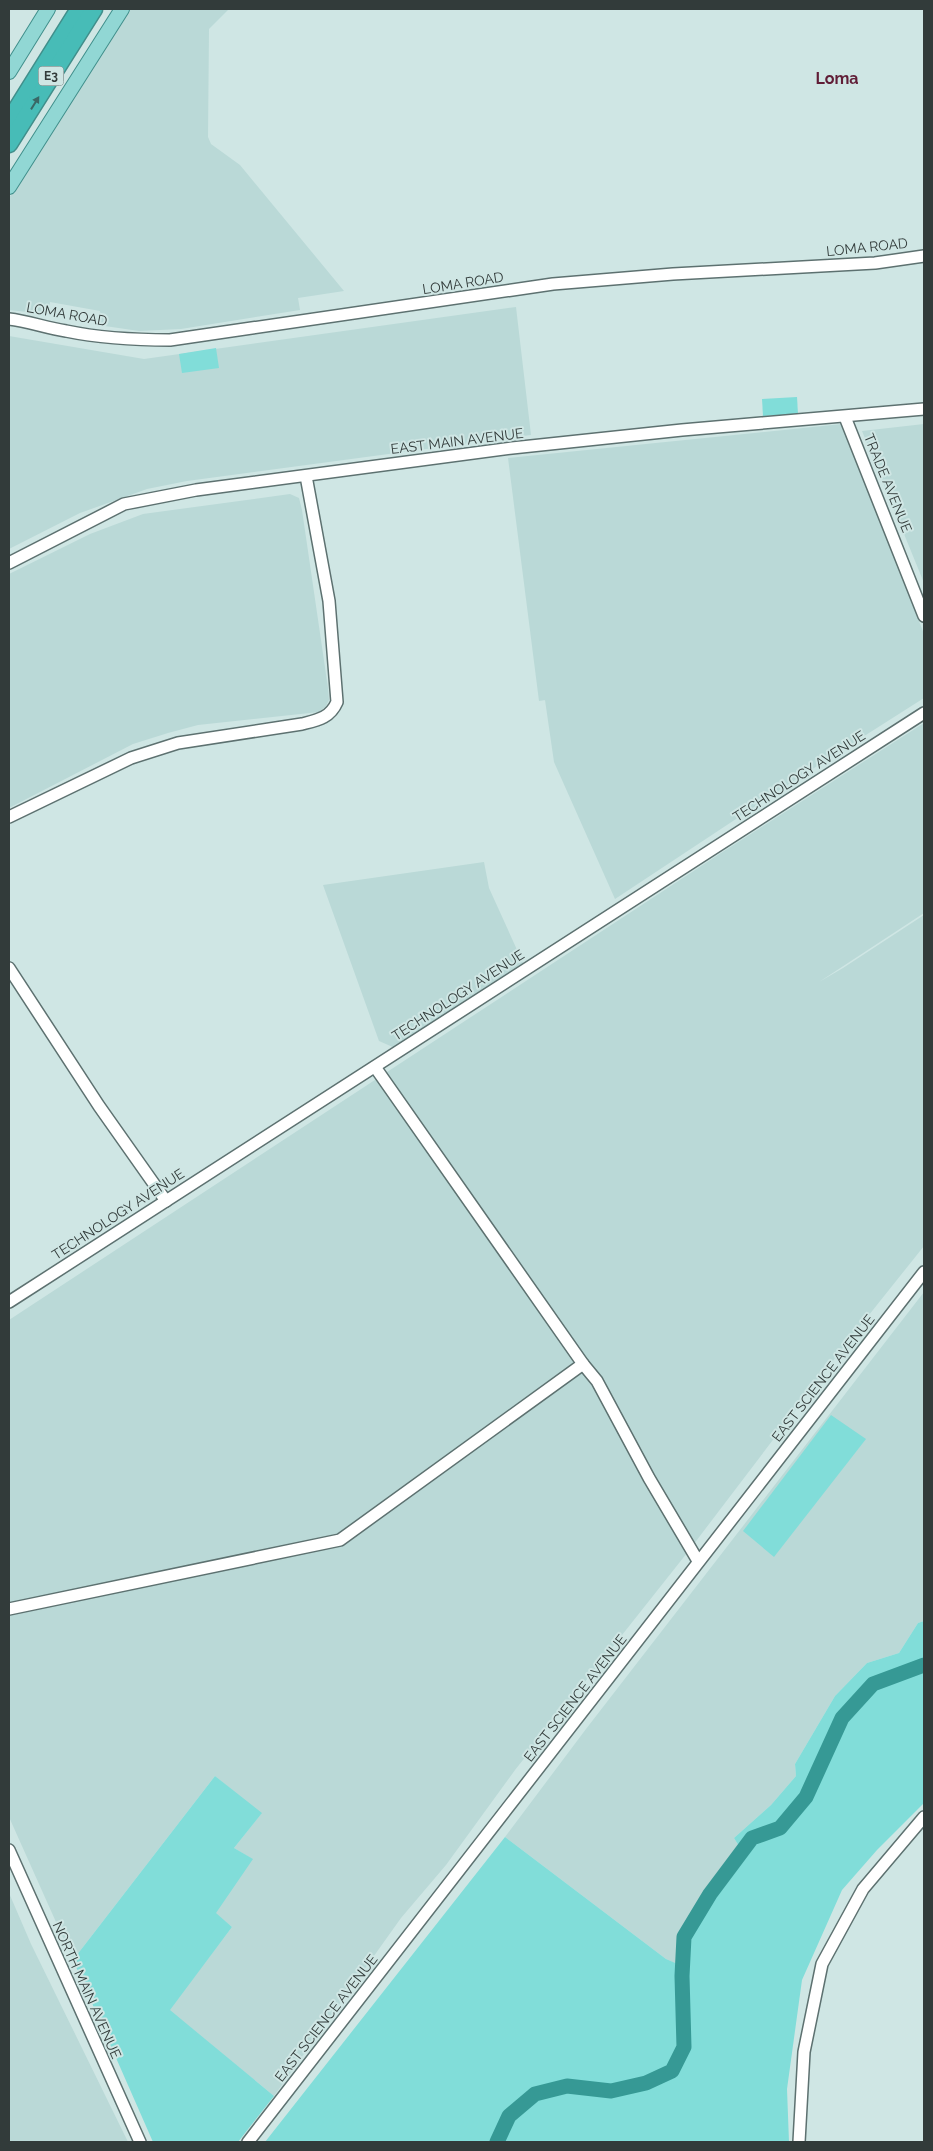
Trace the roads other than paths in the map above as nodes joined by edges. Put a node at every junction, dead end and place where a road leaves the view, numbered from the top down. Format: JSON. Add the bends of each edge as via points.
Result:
{"nodes":[{"id":1,"x":48,"y":9,"type":"edge"},
{"id":2,"x":79,"y":9,"type":"edge"},
{"id":3,"x":94,"y":9,"type":"edge"},
{"id":4,"x":122,"y":9,"type":"edge"},
{"id":5,"x":9,"y":72,"type":"edge"},
{"id":6,"x":9,"y":120,"type":"edge"},
{"id":7,"x":9,"y":144,"type":"edge"},
{"id":8,"x":9,"y":187,"type":"edge"},
{"id":9,"x":924,"y":256,"type":"edge"},
{"id":10,"x":9,"y":319,"type":"edge"},
{"id":11,"x":924,"y":409,"type":"edge"},
{"id":12,"x":845,"y":417,"type":"junction"},
{"id":13,"x":306,"y":476,"type":"junction"},
{"id":14,"x":9,"y":563,"type":"edge"},
{"id":15,"x":924,"y":616,"type":"edge"},
{"id":16,"x":924,"y":713,"type":"edge"},
{"id":17,"x":9,"y":817,"type":"edge"},
{"id":18,"x":9,"y":968,"type":"edge"},
{"id":19,"x":376,"y":1067,"type":"junction"},
{"id":20,"x":166,"y":1201,"type":"junction"},
{"id":21,"x":924,"y":1272,"type":"edge"},
{"id":22,"x":9,"y":1302,"type":"edge"},
{"id":23,"x":583,"y":1364,"type":"junction"},
{"id":24,"x":698,"y":1561,"type":"junction"},
{"id":25,"x":9,"y":1609,"type":"edge"},
{"id":26,"x":924,"y":1817,"type":"edge"},
{"id":27,"x":9,"y":1850,"type":"edge"},
{"id":28,"x":140,"y":2142,"type":"edge"},
{"id":29,"x":248,"y":2142,"type":"edge"},
{"id":30,"x":799,"y":2142,"type":"edge"}],
"edges":[{"from":1,"to":5,"type":"main road"},
{"from":2,"to":6,"type":"highway","number":"E3"},
{"from":7,"to":3,"type":"highway","number":"E3","one_way":true},
{"from":4,"to":8,"type":"main road"},
{"from":9,"to":10,"type":"street","name":"LOMA ROAD","via":[[875,264],[673,274],[553,284],[170,340],[134,340]]},
{"from":11,"to":12,"type":"street","name":"EAST MAIN AVENUE"},
{"from":12,"to":13,"type":"street","name":"EAST MAIN AVENUE","via":[[487,451]]},
{"from":12,"to":15,"type":"street","name":"TRADE AVENUE"},
{"from":13,"to":14,"type":"street","name":"EAST MAIN AVENUE","via":[[196,490],[124,504]]},
{"from":13,"to":17,"type":"street","via":[[329,601],[337,702],[332,712],[322,719],[302,724],[178,743],[131,758]]},
{"from":16,"to":19,"type":"street","name":"TECHNOLOGY AVENUE"},
{"from":18,"to":20,"type":"street"},
{"from":19,"to":20,"type":"street","name":"TECHNOLOGY AVENUE"},
{"from":19,"to":23,"type":"street"},
{"from":20,"to":22,"type":"street","name":"TECHNOLOGY AVENUE"},
{"from":21,"to":24,"type":"street","name":"EAST SCIENCE AVENUE"},
{"from":23,"to":24,"type":"street","via":[[597,1381]]},
{"from":23,"to":25,"type":"street","via":[[340,1540]]},
{"from":24,"to":29,"type":"street","name":"EAST SCIENCE AVENUE"},
{"from":26,"to":30,"type":"street","via":[[863,1889],[822,1964],[804,2052]]},
{"from":27,"to":28,"type":"street","name":"NORTH MAIN AVENUE"}]}
